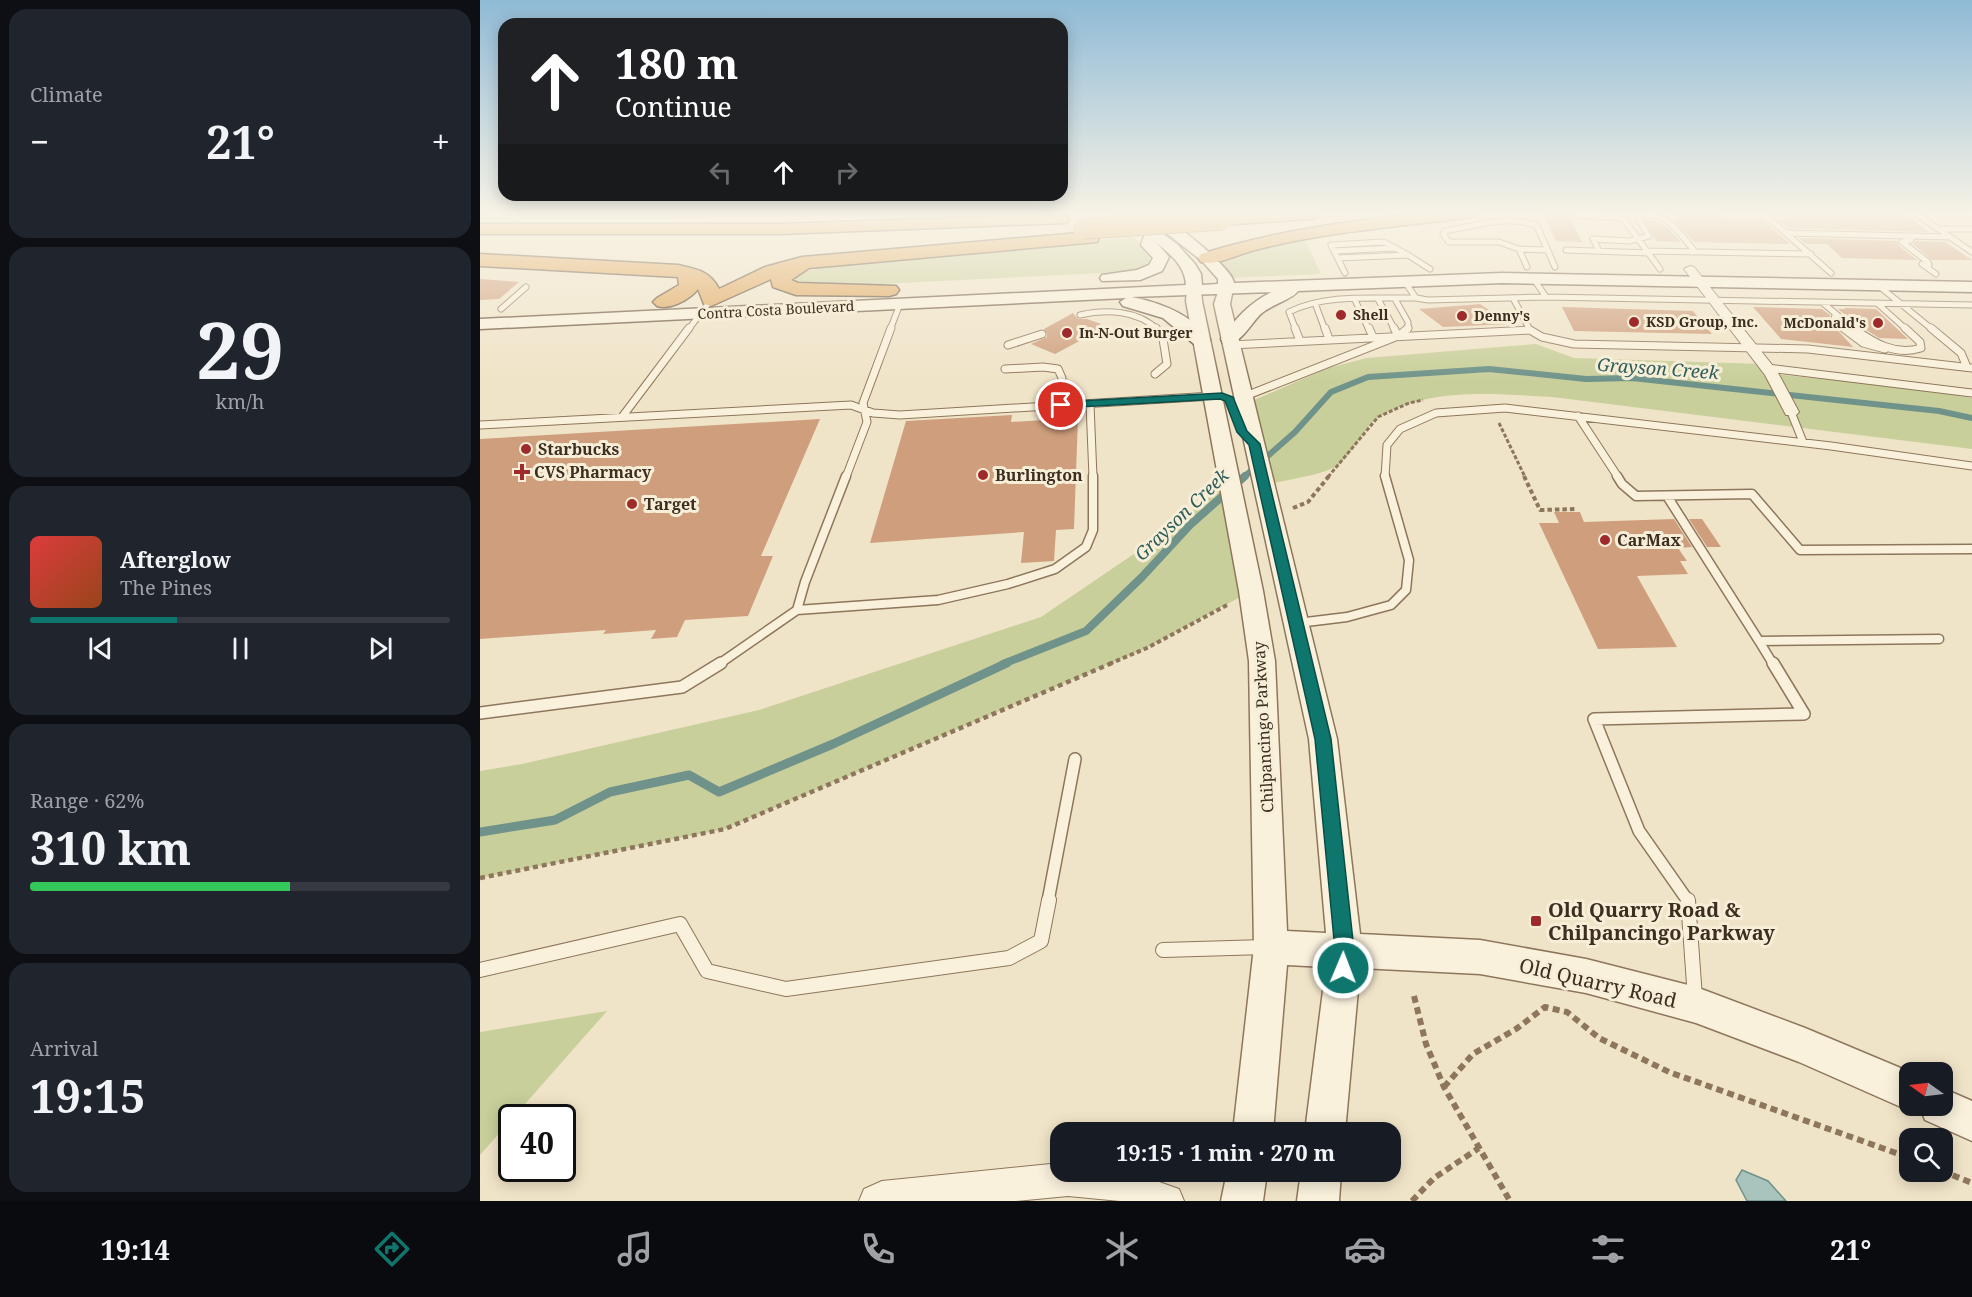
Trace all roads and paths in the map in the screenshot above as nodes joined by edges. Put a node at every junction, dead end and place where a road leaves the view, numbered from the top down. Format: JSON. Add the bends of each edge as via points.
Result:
{"nodes":[{"id":1,"x":663,"y":269,"type":"edge"},
{"id":2,"x":784,"y":269,"type":"edge"},
{"id":3,"x":796,"y":269,"type":"edge"},
{"id":4,"x":1153,"y":269,"type":"edge"},
{"id":5,"x":1190,"y":269,"type":"edge"},
{"id":6,"x":1216,"y":269,"type":"edge"},
{"id":7,"x":1316,"y":269,"type":"edge"},
{"id":8,"x":1432,"y":269,"type":"edge"},
{"id":9,"x":1529,"y":269,"type":"edge"},
{"id":10,"x":1545,"y":269,"type":"edge"},
{"id":11,"x":1658,"y":269,"type":"edge"},
{"id":12,"x":1665,"y":269,"type":"edge"},
{"id":13,"x":1827,"y":269,"type":"edge"},
{"id":14,"x":1931,"y":270,"type":"joint"},
{"id":15,"x":1530,"y":272,"type":"junction"},
{"id":16,"x":688,"y":273,"type":"junction"},
{"id":17,"x":1831,"y":273,"type":"junction"},
{"id":18,"x":1694,"y":275,"type":"junction"},
{"id":19,"x":1972,"y":275,"type":"edge"},
{"id":20,"x":1576,"y":279,"type":"junction"},
{"id":21,"x":1406,"y":282,"type":"junction"},
{"id":22,"x":1226,"y":283,"type":"junction"},
{"id":23,"x":1328,"y":284,"type":"junction"},
{"id":24,"x":1194,"y":285,"type":"junction"},
{"id":25,"x":1879,"y":286,"type":"junction"},
{"id":26,"x":526,"y":287,"type":"dead end"},
{"id":27,"x":1972,"y":287,"type":"edge"},
{"id":28,"x":1085,"y":288,"type":"junction"},
{"id":29,"x":894,"y":297,"type":"junction"},
{"id":30,"x":1546,"y":297,"type":"junction"},
{"id":31,"x":1416,"y":298,"type":"junction"},
{"id":32,"x":1513,"y":298,"type":"junction"},
{"id":33,"x":1378,"y":299,"type":"junction"},
{"id":34,"x":1395,"y":299,"type":"junction"},
{"id":35,"x":1354,"y":300,"type":"junction"},
{"id":36,"x":1712,"y":300,"type":"junction"},
{"id":37,"x":1334,"y":301,"type":"junction"},
{"id":38,"x":664,"y":302,"type":"junction"},
{"id":39,"x":1315,"y":303,"type":"junction"},
{"id":40,"x":1823,"y":303,"type":"junction"},
{"id":41,"x":1901,"y":303,"type":"junction"},
{"id":42,"x":1878,"y":304,"type":"junction"},
{"id":43,"x":1972,"y":305,"type":"edge"},
{"id":44,"x":705,"y":307,"type":"junction"},
{"id":45,"x":501,"y":309,"type":"junction"},
{"id":46,"x":480,"y":310,"type":"edge"},
{"id":47,"x":1080,"y":315,"type":"dead end"},
{"id":48,"x":480,"y":324,"type":"edge"},
{"id":49,"x":1530,"y":330,"type":"junction"},
{"id":50,"x":1042,"y":334,"type":"dead end"},
{"id":51,"x":1398,"y":336,"type":"junction"},
{"id":52,"x":1373,"y":337,"type":"junction"},
{"id":53,"x":1329,"y":339,"type":"junction"},
{"id":54,"x":1201,"y":340,"type":"junction"},
{"id":55,"x":1300,"y":341,"type":"junction"},
{"id":56,"x":1230,"y":342,"type":"junction"},
{"id":57,"x":1008,"y":345,"type":"dead end"},
{"id":58,"x":1750,"y":347,"type":"junction"},
{"id":59,"x":1961,"y":353,"type":"junction"},
{"id":60,"x":1972,"y":354,"type":"edge"},
{"id":61,"x":1969,"y":367,"type":"edge"},
{"id":62,"x":1767,"y":368,"type":"junction"},
{"id":63,"x":1005,"y":369,"type":"dead end"},
{"id":64,"x":1155,"y":374,"type":"dead end"},
{"id":65,"x":1972,"y":393,"type":"edge"},
{"id":66,"x":1213,"y":396,"type":"junction"},
{"id":67,"x":1244,"y":401,"type":"junction"},
{"id":68,"x":1090,"y":404,"type":"junction"},
{"id":69,"x":1061,"y":405,"type":"junction"},
{"id":70,"x":1491,"y":409,"type":"junction"},
{"id":71,"x":863,"y":410,"type":"junction"},
{"id":72,"x":1791,"y":412,"type":"joint"},
{"id":73,"x":1578,"y":416,"type":"junction"},
{"id":74,"x":622,"y":417,"type":"junction"},
{"id":75,"x":480,"y":425,"type":"edge"},
{"id":76,"x":1803,"y":442,"type":"junction"},
{"id":77,"x":1254,"y":444,"type":"junction"},
{"id":78,"x":1972,"y":466,"type":"edge"},
{"id":79,"x":1667,"y":496,"type":"junction"},
{"id":80,"x":1576,"y":510,"type":"dead end"},
{"id":81,"x":1238,"y":527,"type":"junction"},
{"id":82,"x":1972,"y":549,"type":"edge"},
{"id":83,"x":1225,"y":605,"type":"dead end"},
{"id":84,"x":797,"y":610,"type":"junction"},
{"id":85,"x":1296,"y":623,"type":"junction"},
{"id":86,"x":1939,"y":639,"type":"dead end"},
{"id":87,"x":1759,"y":641,"type":"junction"},
{"id":88,"x":480,"y":713,"type":"edge"},
{"id":89,"x":1075,"y":759,"type":"dead end"},
{"id":90,"x":480,"y":878,"type":"edge"},
{"id":91,"x":1271,"y":947,"type":"junction"},
{"id":92,"x":1163,"y":950,"type":"dead end"},
{"id":93,"x":1345,"y":950,"type":"junction"},
{"id":94,"x":480,"y":970,"type":"edge"},
{"id":95,"x":1414,"y":996,"type":"dead end"},
{"id":96,"x":1696,"y":1005,"type":"junction"},
{"id":97,"x":1444,"y":1087,"type":"junction"},
{"id":98,"x":1899,"y":1087,"type":"edge"},
{"id":99,"x":1953,"y":1112,"type":"edge"},
{"id":100,"x":1972,"y":1121,"type":"edge"},
{"id":101,"x":1254,"y":1122,"type":"edge"},
{"id":102,"x":1326,"y":1122,"type":"edge"},
{"id":103,"x":1479,"y":1148,"type":"junction"},
{"id":104,"x":1899,"y":1154,"type":"edge"},
{"id":105,"x":1953,"y":1175,"type":"edge"},
{"id":106,"x":1245,"y":1182,"type":"edge"},
{"id":107,"x":1320,"y":1182,"type":"edge"},
{"id":108,"x":1972,"y":1183,"type":"edge"},
{"id":109,"x":876,"y":1201,"type":"edge"},
{"id":110,"x":1167,"y":1201,"type":"edge"},
{"id":111,"x":1242,"y":1201,"type":"edge"},
{"id":112,"x":1317,"y":1201,"type":"edge"},
{"id":113,"x":1412,"y":1201,"type":"edge"},
{"id":114,"x":1510,"y":1201,"type":"edge"}],
"edges":[{"from":1,"to":16,"type":"highway"},
{"from":2,"to":44,"type":"highway"},
{"from":3,"to":29,"type":"highway","via":[[781,277],[780,283],[796,289]]},
{"from":4,"to":28,"type":"main road"},
{"from":5,"to":24,"type":"main road"},
{"from":6,"to":22,"type":"main road"},
{"from":7,"to":22,"type":"main road","name":"Contra Costa Boulevard"},
{"from":8,"to":15,"type":"main road","name":"Contra Costa Boulevard"},
{"from":9,"to":15,"type":"lane"},
{"from":10,"to":15,"type":"main road","name":"Contra Costa Boulevard"},
{"from":11,"to":20,"type":"main road","via":[[1650,273],[1591,272]]},
{"from":12,"to":18,"type":"main road","name":"Contra Costa Boulevard"},
{"from":13,"to":17,"type":"lane"},
{"from":14,"to":17,"type":"main road","name":"Contra Costa Boulevard"},
{"from":14,"to":19,"type":"main road","name":"Contra Costa Boulevard"},
{"from":15,"to":20,"type":"main road","name":"Contra Costa Boulevard"},
{"from":15,"to":21,"type":"main road","name":"Contra Costa Boulevard"},
{"from":15,"to":30,"type":"lane"},
{"from":16,"to":38,"type":"highway","via":[[689,288]]},
{"from":16,"to":44,"type":"highway","via":[[710,286]]},
{"from":17,"to":18,"type":"main road","name":"Contra Costa Boulevard"},
{"from":18,"to":20,"type":"main road","name":"Contra Costa Boulevard"},
{"from":18,"to":25,"type":"main road","name":"Contra Costa Boulevard"},
{"from":18,"to":36,"type":"street"},
{"from":21,"to":23,"type":"main road","name":"Contra Costa Boulevard"},
{"from":21,"to":31,"type":"lane"},
{"from":22,"to":23,"type":"main road","name":"Contra Costa Boulevard"},
{"from":22,"to":24,"type":"main road","name":"Contra Costa Boulevard"},
{"from":22,"to":56,"type":"street","via":[[1222,304]]},
{"from":23,"to":37,"type":"lane"},
{"from":23,"to":56,"type":"main road","via":[[1288,291],[1264,301],[1248,313]]},
{"from":24,"to":28,"type":"main road","name":"Contra Costa Boulevard"},
{"from":24,"to":54,"type":"street","name":"Chilpancingo Parkway"},
{"from":25,"to":27,"type":"main road","name":"Contra Costa Boulevard"},
{"from":25,"to":41,"type":"lane"},
{"from":26,"to":45,"type":"lane"},
{"from":28,"to":29,"type":"main road","name":"Contra Costa Boulevard"},
{"from":28,"to":54,"type":"main road","via":[[1165,311]]},
{"from":29,"to":44,"type":"main road","name":"Contra Costa Boulevard"},
{"from":29,"to":71,"type":"lane"},
{"from":30,"to":32,"type":"lane"},
{"from":30,"to":36,"type":"lane"},
{"from":31,"to":32,"type":"lane"},
{"from":31,"to":34,"type":"lane"},
{"from":32,"to":49,"type":"lane"},
{"from":33,"to":34,"type":"lane"},
{"from":33,"to":35,"type":"lane"},
{"from":33,"to":51,"type":"lane"},
{"from":34,"to":51,"type":"lane","via":[[1410,327]]},
{"from":35,"to":37,"type":"lane"},
{"from":35,"to":52,"type":"lane"},
{"from":36,"to":40,"type":"lane"},
{"from":36,"to":58,"type":"street"},
{"from":37,"to":39,"type":"lane"},
{"from":38,"to":44,"type":"main road","name":"Contra Costa Boulevard"},
{"from":38,"to":45,"type":"main road","name":"Contra Costa Boulevard"},
{"from":39,"to":53,"type":"lane"},
{"from":39,"to":55,"type":"lane","via":[[1289,312]]},
{"from":40,"to":42,"type":"lane"},
{"from":40,"to":42,"type":"lane","via":[[1853,339],[1874,348],[1918,351],[1921,345]]},
{"from":41,"to":42,"type":"lane"},
{"from":41,"to":43,"type":"lane"},
{"from":41,"to":59,"type":"lane"},
{"from":44,"to":48,"type":"main road","name":"Contra Costa Boulevard"},
{"from":44,"to":74,"type":"lane"},
{"from":45,"to":46,"type":"main road","name":"Contra Costa Boulevard"},
{"from":47,"to":64,"type":"lane","via":[[1112,312],[1154,326],[1162,334],[1167,364]]},
{"from":49,"to":51,"type":"lane"},
{"from":49,"to":58,"type":"lane","via":[[1542,337],[1574,344]]},
{"from":50,"to":57,"type":"lane"},
{"from":51,"to":52,"type":"lane"},
{"from":51,"to":67,"type":"lane"},
{"from":52,"to":53,"type":"lane"},
{"from":53,"to":55,"type":"lane"},
{"from":54,"to":66,"type":"street","name":"Chilpancingo Parkway"},
{"from":55,"to":56,"type":"lane"},
{"from":56,"to":67,"type":"street"},
{"from":58,"to":61,"type":"lane","via":[[1808,349]]},
{"from":58,"to":62,"type":"street"},
{"from":59,"to":60,"type":"lane"},
{"from":59,"to":61,"type":"lane"},
{"from":62,"to":65,"type":"lane"},
{"from":62,"to":72,"type":"street"},
{"from":63,"to":69,"type":"lane","via":[[1058,369],[1062,378]]},
{"from":66,"to":68,"type":"lane"},
{"from":66,"to":77,"type":"street","via":[[1229,399],[1242,432]]},
{"from":66,"to":81,"type":"street","name":"Chilpancingo Parkway"},
{"from":67,"to":77,"type":"street"},
{"from":68,"to":69,"type":"lane"},
{"from":68,"to":84,"type":"lane","via":[[1093,530],[1086,547],[1072,559],[1055,569],[1008,584],[938,600]]},
{"from":69,"to":71,"type":"lane","via":[[900,415]]},
{"from":70,"to":73,"type":"lane"},
{"from":70,"to":80,"type":"path","via":[[1540,510]]},
{"from":70,"to":85,"type":"lane","via":[[1436,412],[1400,429],[1387,445],[1385,480],[1408,560],[1406,590],[1391,605],[1347,617]]},
{"from":71,"to":74,"type":"lane","via":[[851,405]]},
{"from":71,"to":84,"type":"lane","via":[[867,422]]},
{"from":72,"to":76,"type":"lane"},
{"from":73,"to":76,"type":"lane"},
{"from":73,"to":79,"type":"lane","via":[[1622,484],[1636,496]]},
{"from":74,"to":75,"type":"lane"},
{"from":76,"to":78,"type":"lane"},
{"from":77,"to":85,"type":"street"},
{"from":79,"to":82,"type":"lane","via":[[1752,494],[1800,550]]},
{"from":79,"to":87,"type":"lane"},
{"from":81,"to":85,"type":"street","via":[[1250,522],[1262,539],[1274,599],[1286,618]]},
{"from":81,"to":91,"type":"street","name":"Chilpancingo Parkway","via":[[1262,661]]},
{"from":83,"to":90,"type":"path","via":[[1147,648],[725,829]]},
{"from":84,"to":88,"type":"lane","via":[[682,687]]},
{"from":85,"to":93,"type":"street","via":[[1323,739]]},
{"from":86,"to":87,"type":"lane"},
{"from":87,"to":96,"type":"lane","via":[[1803,714],[1594,719],[1639,831],[1688,898]]},
{"from":89,"to":94,"type":"lane","via":[[1041,941],[1009,958],[786,989],[707,971],[680,924]]},
{"from":91,"to":92,"type":"lane"},
{"from":91,"to":93,"type":"street","name":"Old Quarry Road"},
{"from":91,"to":101,"type":"street","name":"Chilpancingo Parkway"},
{"from":93,"to":96,"type":"street","name":"Old Quarry Road","via":[[1480,957],[1586,976]]},
{"from":93,"to":102,"type":"street"},
{"from":95,"to":97,"type":"path","via":[[1426,1044]]},
{"from":96,"to":98,"type":"street","name":"Old Quarry Road"},
{"from":97,"to":103,"type":"path"},
{"from":97,"to":104,"type":"path","via":[[1473,1054],[1545,1007],[1567,1012],[1599,1038],[1669,1072]]},
{"from":99,"to":100,"type":"street"},
{"from":103,"to":113,"type":"path","via":[[1437,1175]]},
{"from":103,"to":114,"type":"path"},
{"from":105,"to":108,"type":"path"},
{"from":106,"to":111,"type":"street"},
{"from":107,"to":112,"type":"street"},
{"from":109,"to":110,"type":"street","via":[[1068,1179],[1113,1182]]}]}
